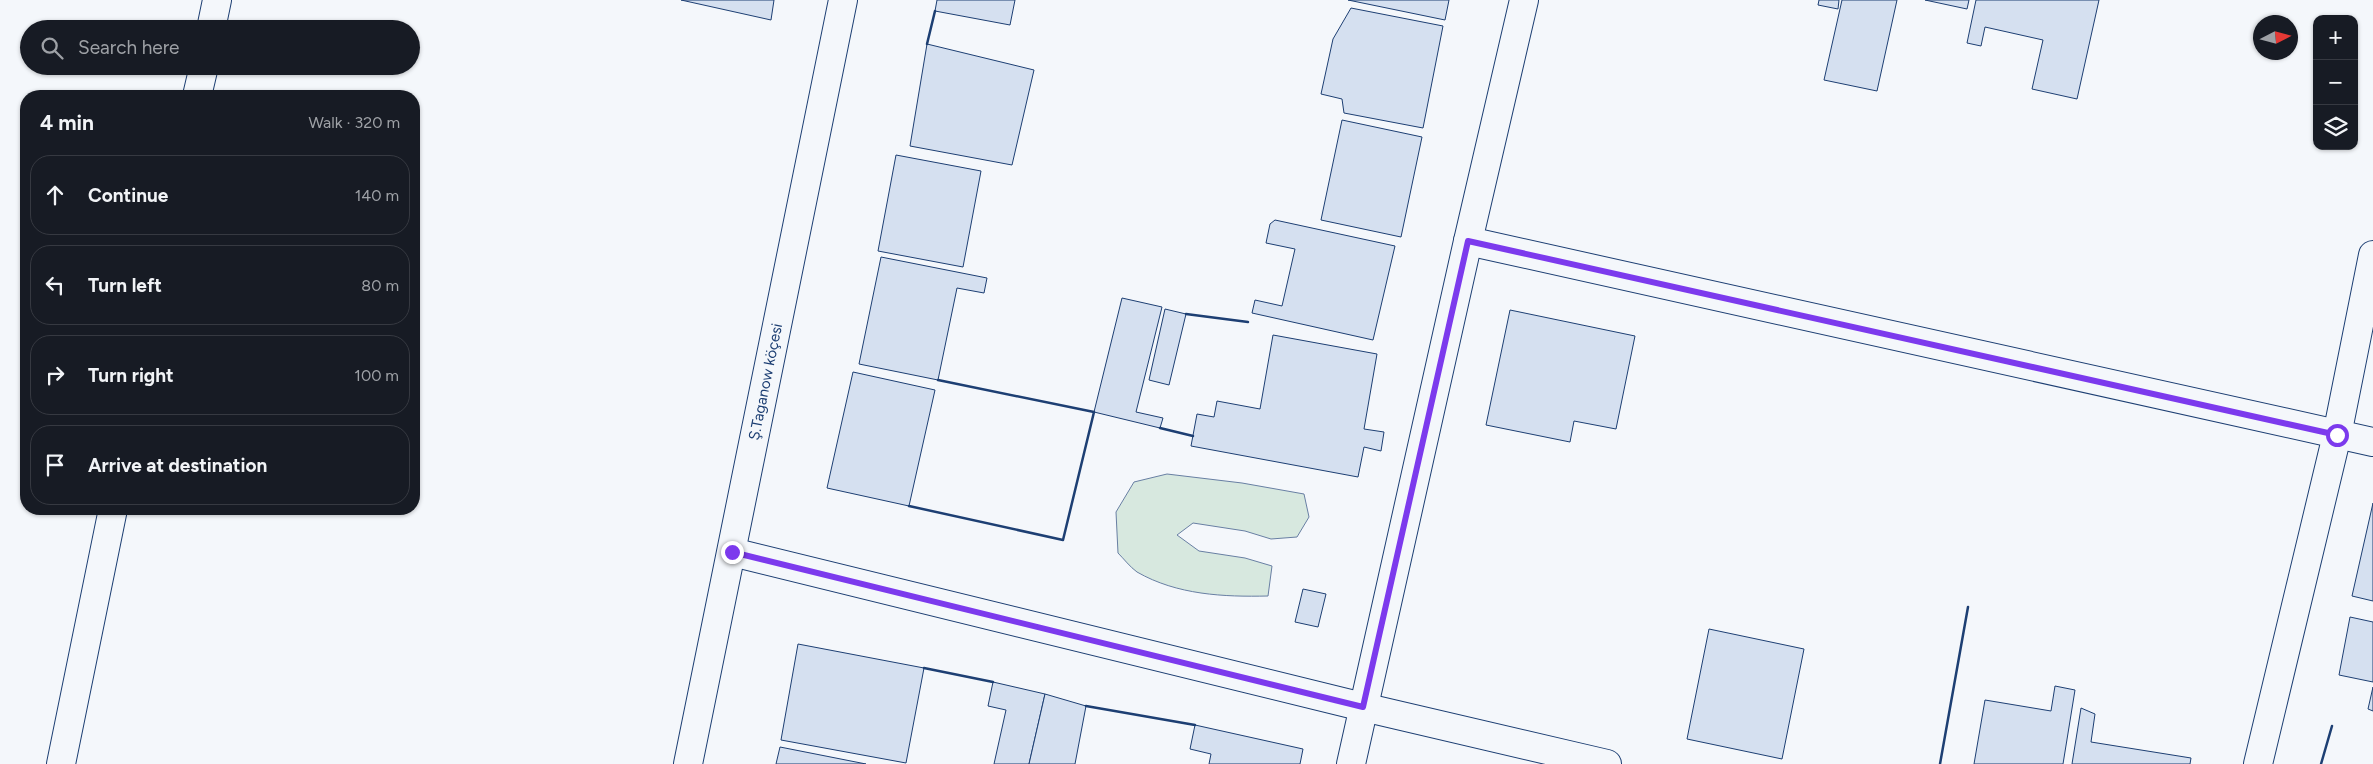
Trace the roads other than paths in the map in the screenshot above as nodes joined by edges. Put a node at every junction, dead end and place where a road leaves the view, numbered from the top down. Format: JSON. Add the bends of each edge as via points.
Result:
{"nodes":[{"id":1,"x":217,"y":0,"type":"edge"},
{"id":2,"x":843,"y":0,"type":"edge"},
{"id":3,"x":1524,"y":0,"type":"edge"},
{"id":4,"x":213,"y":20,"type":"edge"},
{"id":5,"x":202,"y":75,"type":"edge"},
{"id":6,"x":198,"y":90,"type":"edge"},
{"id":7,"x":1468,"y":241,"type":"junction"},
{"id":8,"x":2373,"y":255,"type":"edge"},
{"id":9,"x":2337,"y":435,"type":"junction"},
{"id":10,"x":2373,"y":442,"type":"edge"},
{"id":11,"x":112,"y":515,"type":"edge"},
{"id":12,"x":732,"y":552,"type":"junction"},
{"id":13,"x":1363,"y":707,"type":"junction"},
{"id":14,"x":61,"y":764,"type":"edge"},
{"id":15,"x":688,"y":764,"type":"edge"},
{"id":16,"x":1351,"y":764,"type":"edge"},
{"id":17,"x":1607,"y":764,"type":"edge"},
{"id":18,"x":2258,"y":764,"type":"edge"}],
"edges":[{"from":1,"to":4,"type":"street"},
{"from":2,"to":12,"type":"street","name":"Ş.Taganow köçesi"},
{"from":3,"to":7,"type":"street"},
{"from":5,"to":6,"type":"street"},
{"from":7,"to":9,"type":"street"},
{"from":7,"to":13,"type":"street"},
{"from":8,"to":9,"type":"street"},
{"from":9,"to":10,"type":"street"},
{"from":9,"to":18,"type":"street"},
{"from":11,"to":14,"type":"street"},
{"from":12,"to":13,"type":"street"},
{"from":12,"to":15,"type":"street","name":"Ş.Taganow köçesi"},
{"from":13,"to":16,"type":"street"},
{"from":13,"to":17,"type":"street"}]}
